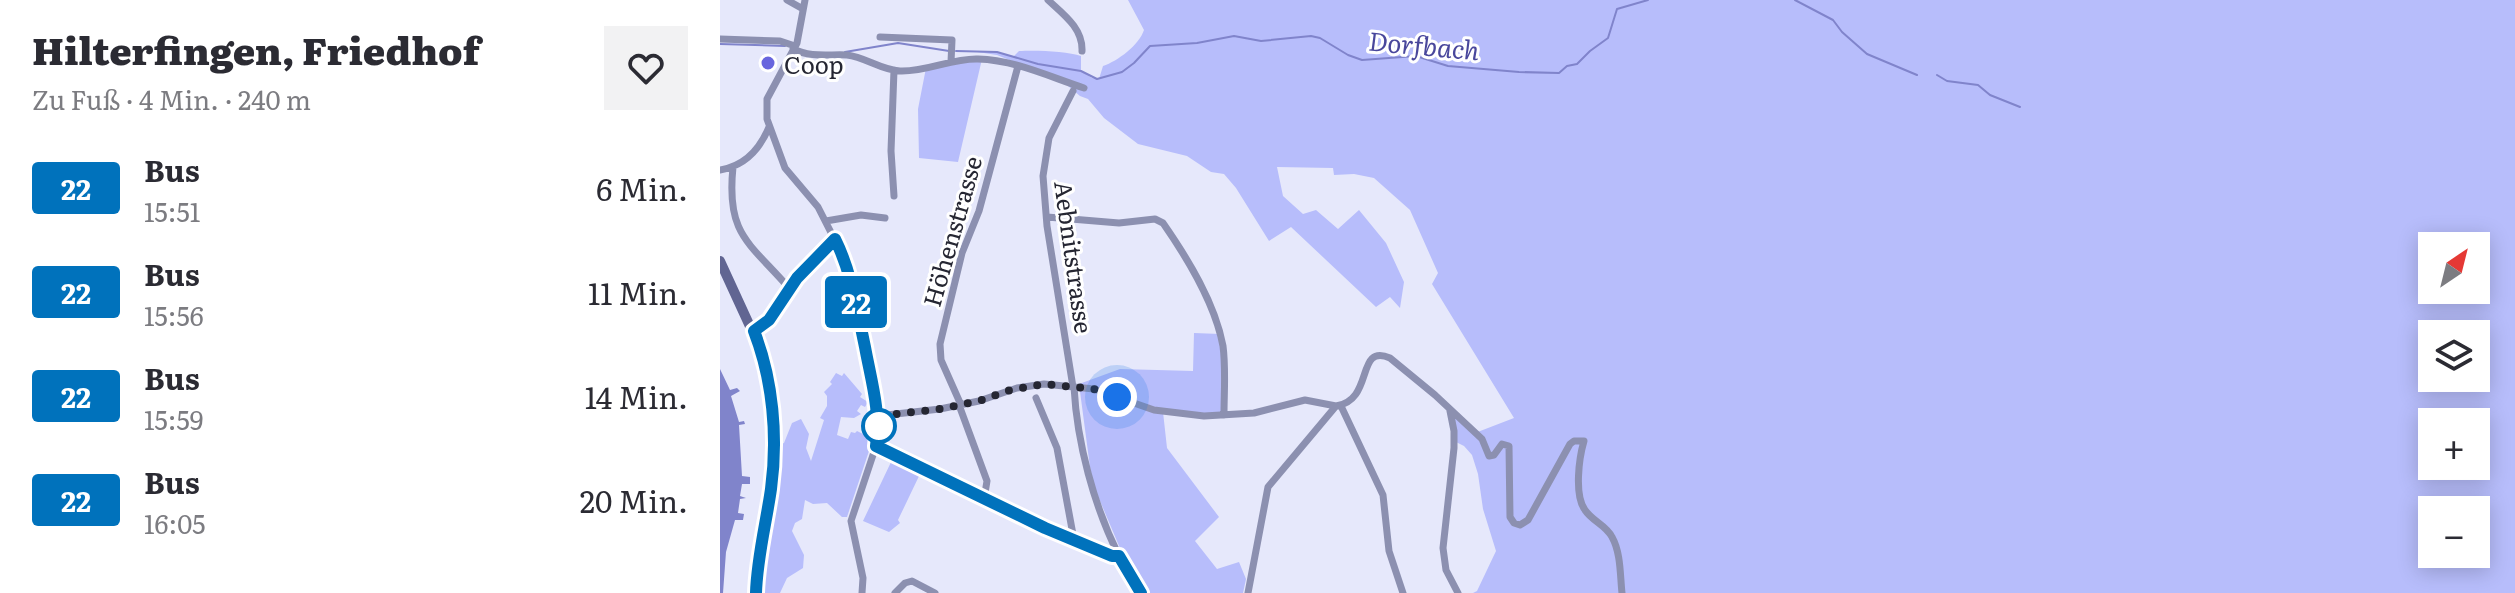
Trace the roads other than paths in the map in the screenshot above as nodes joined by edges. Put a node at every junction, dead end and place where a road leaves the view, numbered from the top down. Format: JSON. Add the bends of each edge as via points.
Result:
{"nodes":[{"id":1,"x":787,"y":0,"type":"edge"},
{"id":2,"x":1048,"y":0,"type":"edge"},
{"id":3,"x":804,"y":4,"type":"edge"},
{"id":4,"x":880,"y":37,"type":"dead end"},
{"id":5,"x":720,"y":39,"type":"edge"},
{"id":6,"x":794,"y":48,"type":"junction"},
{"id":7,"x":951,"y":50,"type":"junction"},
{"id":8,"x":1082,"y":51,"type":"dead end"},
{"id":9,"x":1018,"y":66,"type":"junction"},
{"id":10,"x":894,"y":70,"type":"junction"},
{"id":11,"x":1084,"y":88,"type":"dead end"},
{"id":12,"x":1073,"y":91,"type":"dead end"},
{"id":13,"x":769,"y":127,"type":"junction"},
{"id":14,"x":733,"y":167,"type":"junction"},
{"id":15,"x":720,"y":170,"type":"edge"},
{"id":16,"x":894,"y":196,"type":"dead end"},
{"id":17,"x":1047,"y":217,"type":"junction"},
{"id":18,"x":885,"y":218,"type":"dead end"},
{"id":19,"x":826,"y":221,"type":"junction"},
{"id":20,"x":835,"y":239,"type":"junction"},
{"id":21,"x":720,"y":261,"type":"edge"},
{"id":22,"x":789,"y":288,"type":"junction"},
{"id":23,"x":754,"y":331,"type":"junction"},
{"id":24,"x":1073,"y":387,"type":"junction"},
{"id":25,"x":1036,"y":398,"type":"dead end"},
{"id":26,"x":960,"y":405,"type":"junction"},
{"id":27,"x":1339,"y":406,"type":"junction"},
{"id":28,"x":1449,"y":409,"type":"junction"},
{"id":29,"x":1224,"y":415,"type":"junction"},
{"id":30,"x":878,"y":416,"type":"junction"},
{"id":31,"x":876,"y":446,"type":"junction"},
{"id":32,"x":984,"y":499,"type":"junction"},
{"id":33,"x":1074,"y":540,"type":"junction"},
{"id":34,"x":1119,"y":556,"type":"junction"},
{"id":35,"x":757,"y":593,"type":"edge"},
{"id":36,"x":862,"y":593,"type":"edge"},
{"id":37,"x":895,"y":593,"type":"edge"},
{"id":38,"x":935,"y":593,"type":"edge"},
{"id":39,"x":1142,"y":593,"type":"edge"},
{"id":40,"x":1248,"y":593,"type":"edge"},
{"id":41,"x":1403,"y":593,"type":"edge"},
{"id":42,"x":1458,"y":593,"type":"edge"},
{"id":43,"x":1622,"y":593,"type":"edge"}],
"edges":[{"from":1,"to":3,"type":"street"},
{"from":2,"to":8,"type":"street","via":[[1073,24]]},
{"from":3,"to":6,"type":"street"},
{"from":4,"to":7,"type":"street"},
{"from":5,"to":6,"type":"street","via":[[780,41]]},
{"from":6,"to":10,"type":"street","via":[[810,55],[847,55]]},
{"from":6,"to":13,"type":"street","via":[[767,99]]},
{"from":7,"to":9,"type":"street"},
{"from":7,"to":10,"type":"street","via":[[914,70]]},
{"from":9,"to":11,"type":"street"},
{"from":9,"to":26,"type":"street","name":"Höhenstrasse","via":[[940,344],[940,357]]},
{"from":10,"to":16,"type":"street"},
{"from":12,"to":17,"type":"street","name":"Aebnitstrasse","via":[[1044,154]]},
{"from":13,"to":14,"type":"street","via":[[756,150]]},
{"from":13,"to":19,"type":"street","via":[[788,173]]},
{"from":14,"to":15,"type":"street"},
{"from":14,"to":22,"type":"street","via":[[735,223],[757,256]]},
{"from":17,"to":24,"type":"street","name":"Aebnitstrasse"},
{"from":17,"to":29,"type":"street","via":[[1163,223],[1216,321],[1225,364]]},
{"from":18,"to":19,"type":"street","via":[[861,215]]},
{"from":19,"to":20,"type":"street"},
{"from":20,"to":22,"type":"street"},
{"from":20,"to":30,"type":"street","via":[[851,279]]},
{"from":21,"to":23,"type":"main road"},
{"from":22,"to":23,"type":"street","via":[[771,317]]},
{"from":23,"to":35,"type":"main road","via":[[767,375],[773,447]]},
{"from":24,"to":26,"type":"street","via":[[1028,386]]},
{"from":24,"to":29,"type":"street","via":[[1154,410]]},
{"from":24,"to":34,"type":"street","name":"Aebnitstrasse","via":[[1088,467]]},
{"from":25,"to":33,"type":"street","via":[[1057,448]]},
{"from":26,"to":30,"type":"street"},
{"from":26,"to":32,"type":"street","name":"Höhenstrasse","via":[[987,481]]},
{"from":27,"to":28,"type":"street","via":[[1355,398],[1367,363],[1382,355]]},
{"from":27,"to":29,"type":"street","via":[[1305,400]]},
{"from":27,"to":40,"type":"street","via":[[1268,487]]},
{"from":27,"to":41,"type":"street","via":[[1383,495],[1389,551]]},
{"from":28,"to":42,"type":"street","via":[[1454,441],[1443,548],[1446,570]]},
{"from":28,"to":43,"type":"street","via":[[1483,441],[1489,456],[1502,444],[1509,446],[1510,517],[1520,525],[1533,512],[1570,444],[1584,441],[1579,461],[1581,503],[1614,541]]},
{"from":30,"to":31,"type":"street"},
{"from":31,"to":32,"type":"street"},
{"from":31,"to":36,"type":"street","via":[[851,520]]},
{"from":32,"to":33,"type":"street"},
{"from":33,"to":34,"type":"street"},
{"from":34,"to":39,"type":"street","name":"Aebnitstrasse"},
{"from":37,"to":38,"type":"street","via":[[914,582]]}]}
